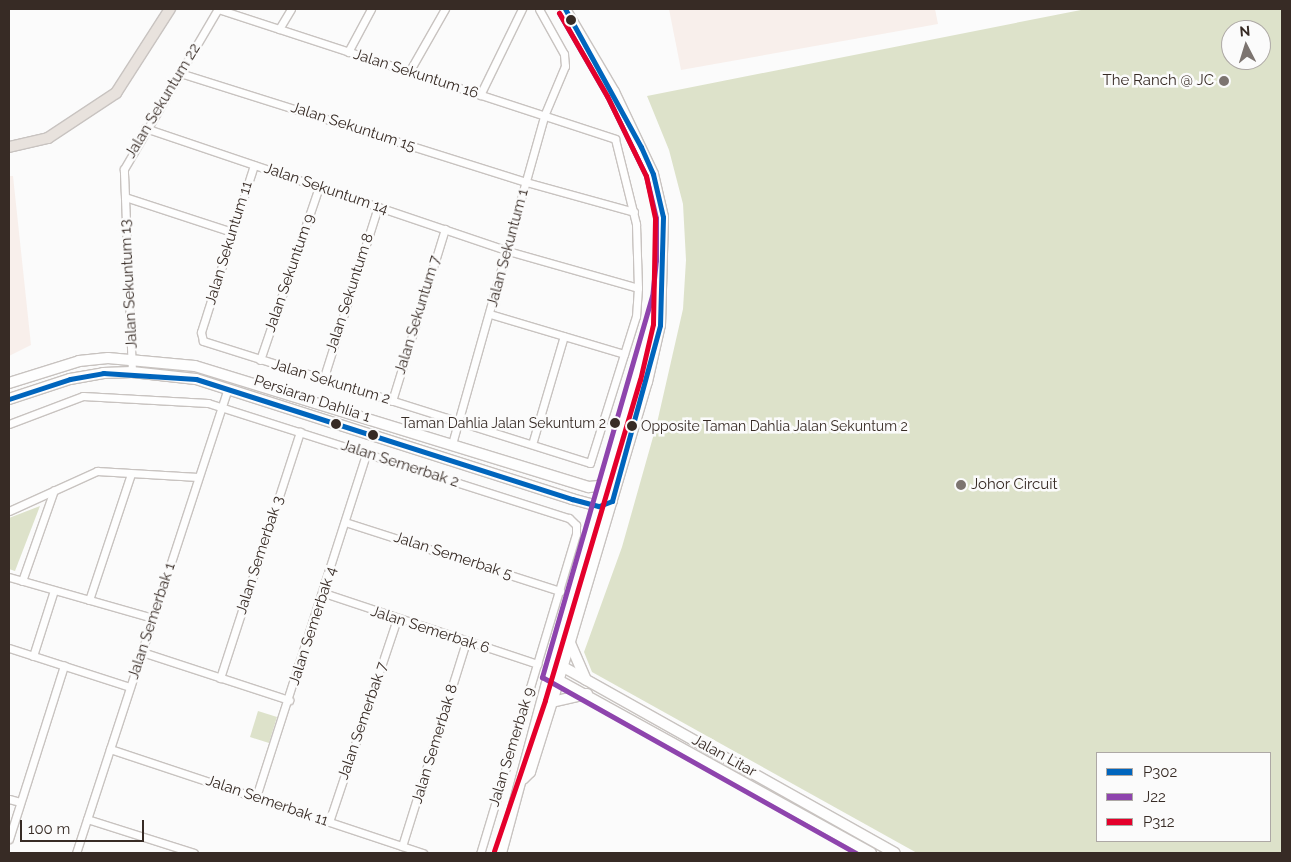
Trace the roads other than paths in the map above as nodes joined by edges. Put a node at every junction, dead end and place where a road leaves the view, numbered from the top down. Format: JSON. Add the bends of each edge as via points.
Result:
{"nodes":[{"id":1,"x":170,"y":9,"type":"edge"},
{"id":2,"x":218,"y":9,"type":"edge"},
{"id":3,"x":291,"y":9,"type":"edge"},
{"id":4,"x":371,"y":9,"type":"edge"},
{"id":5,"x":445,"y":9,"type":"edge"},
{"id":6,"x":522,"y":9,"type":"edge"},
{"id":7,"x":538,"y":9,"type":"edge"},
{"id":8,"x":565,"y":9,"type":"edge"},
{"id":9,"x":279,"y":29,"type":"junction"},
{"id":10,"x":348,"y":52,"type":"junction"},
{"id":11,"x":180,"y":72,"type":"junction"},
{"id":12,"x":409,"y":72,"type":"junction"},
{"id":13,"x":480,"y":95,"type":"junction"},
{"id":14,"x":544,"y":116,"type":"junction"},
{"id":15,"x":145,"y":128,"type":"junction"},
{"id":16,"x":615,"y":140,"type":"joint"},
{"id":17,"x":9,"y":147,"type":"edge"},
{"id":18,"x":254,"y":165,"type":"junction"},
{"id":19,"x":526,"y":182,"type":"junction"},
{"id":20,"x":320,"y":187,"type":"junction"},
{"id":21,"x":125,"y":197,"type":"junction"},
{"id":22,"x":378,"y":207,"type":"junction"},
{"id":23,"x":634,"y":212,"type":"junction"},
{"id":24,"x":445,"y":229,"type":"junction"},
{"id":25,"x":232,"y":232,"type":"junction"},
{"id":26,"x":508,"y":251,"type":"junction"},
{"id":27,"x":638,"y":288,"type":"junction"},
{"id":28,"x":659,"y":297,"type":"junction"},
{"id":29,"x":490,"y":314,"type":"junction"},
{"id":30,"x":204,"y":322,"type":"joint"},
{"id":31,"x":564,"y":336,"type":"junction"},
{"id":32,"x":624,"y":354,"type":"junction"},
{"id":33,"x":132,"y":358,"type":"junction"},
{"id":34,"x":260,"y":360,"type":"junction"},
{"id":35,"x":132,"y":372,"type":"junction"},
{"id":36,"x":322,"y":380,"type":"junction"},
{"id":37,"x":9,"y":383,"type":"edge"},
{"id":38,"x":228,"y":388,"type":"junction"},
{"id":39,"x":9,"y":399,"type":"edge"},
{"id":40,"x":392,"y":401,"type":"junction"},
{"id":41,"x":222,"y":406,"type":"junction"},
{"id":42,"x":458,"y":422,"type":"junction"},
{"id":43,"x":9,"y":423,"type":"edge"},
{"id":44,"x":300,"y":432,"type":"junction"},
{"id":45,"x":533,"y":441,"type":"dead end"},
{"id":46,"x":452,"y":444,"type":"junction"},
{"id":47,"x":366,"y":454,"type":"junction"},
{"id":48,"x":131,"y":474,"type":"junction"},
{"id":49,"x":198,"y":477,"type":"junction"},
{"id":50,"x":607,"y":479,"type":"junction"},
{"id":51,"x":577,"y":482,"type":"junction"},
{"id":52,"x":54,"y":490,"type":"junction"},
{"id":53,"x":572,"y":499,"type":"junction"},
{"id":54,"x":612,"y":501,"type":"junction"},
{"id":55,"x":599,"y":506,"type":"junction"},
{"id":56,"x":9,"y":511,"type":"edge"},
{"id":57,"x":346,"y":522,"type":"junction"},
{"id":58,"x":576,"y":525,"type":"joint"},
{"id":59,"x":9,"y":577,"type":"edge"},
{"id":60,"x":22,"y":581,"type":"junction"},
{"id":61,"x":54,"y":590,"type":"junction"},
{"id":62,"x":560,"y":591,"type":"junction"},
{"id":63,"x":324,"y":593,"type":"junction"},
{"id":64,"x":89,"y":600,"type":"junction"},
{"id":65,"x":152,"y":618,"type":"junction"},
{"id":66,"x":397,"y":619,"type":"junction"},
{"id":67,"x":466,"y":642,"type":"junction"},
{"id":68,"x":570,"y":643,"type":"junction"},
{"id":69,"x":9,"y":648,"type":"edge"},
{"id":70,"x":142,"y":652,"type":"junction"},
{"id":71,"x":33,"y":656,"type":"junction"},
{"id":72,"x":553,"y":661,"type":"junction"},
{"id":73,"x":538,"y":664,"type":"junction"},
{"id":74,"x":64,"y":666,"type":"junction"},
{"id":75,"x":563,"y":667,"type":"junction"},
{"id":76,"x":548,"y":675,"type":"junction"},
{"id":77,"x":220,"y":678,"type":"junction"},
{"id":78,"x":586,"y":680,"type":"junction"},
{"id":79,"x":559,"y":681,"type":"junction"},
{"id":80,"x":130,"y":687,"type":"junction"},
{"id":81,"x":588,"y":694,"type":"junction"},
{"id":82,"x":289,"y":700,"type":"junction"},
{"id":83,"x":552,"y":702,"type":"junction"},
{"id":84,"x":110,"y":749,"type":"junction"},
{"id":85,"x":523,"y":779,"type":"junction"},
{"id":86,"x":256,"y":798,"type":"junction"},
{"id":87,"x":9,"y":799,"type":"edge"},
{"id":88,"x":20,"y":802,"type":"junction"},
{"id":89,"x":87,"y":819,"type":"junction"},
{"id":90,"x":329,"y":822,"type":"junction"},
{"id":91,"x":9,"y":838,"type":"edge"},
{"id":92,"x":402,"y":846,"type":"junction"},
{"id":93,"x":76,"y":853,"type":"edge"},
{"id":94,"x":194,"y":853,"type":"edge"},
{"id":95,"x":423,"y":853,"type":"edge"},
{"id":96,"x":480,"y":853,"type":"edge"},
{"id":97,"x":501,"y":853,"type":"edge"},
{"id":98,"x":871,"y":853,"type":"edge"},
{"id":99,"x":895,"y":853,"type":"edge"}],
"edges":[{"from":1,"to":17,"type":"main road","via":[[116,93],[48,138]]},
{"from":2,"to":9,"type":"street","name":"Jalan Sekuntum 16"},
{"from":2,"to":11,"type":"street","name":"Jalan Sekuntum 22"},
{"from":3,"to":9,"type":"street"},
{"from":4,"to":10,"type":"street"},
{"from":5,"to":12,"type":"street"},
{"from":6,"to":13,"type":"street"},
{"from":7,"to":14,"type":"street","name":"Jalan Sekuntum 1","via":[[564,54],[565,66]]},
{"from":8,"to":28,"type":"main road","via":[[614,92],[653,174],[663,217]]},
{"from":9,"to":10,"type":"street","name":"Jalan Sekuntum 16"},
{"from":10,"to":12,"type":"street","name":"Jalan Sekuntum 16"},
{"from":11,"to":15,"type":"street","name":"Jalan Sekuntum 22"},
{"from":11,"to":19,"type":"street","name":"Jalan Sekuntum 15"},
{"from":12,"to":13,"type":"street","name":"Jalan Sekuntum 16"},
{"from":13,"to":14,"type":"street","name":"Jalan Sekuntum 16"},
{"from":14,"to":16,"type":"street","name":"Jalan Sekuntum 16"},
{"from":14,"to":19,"type":"street","name":"Jalan Sekuntum 1"},
{"from":15,"to":18,"type":"street","name":"Jalan Sekuntum 14"},
{"from":15,"to":21,"type":"street","name":"Jalan Sekuntum 22","via":[[125,163]]},
{"from":16,"to":23,"type":"street","name":"Jalan Sekuntum 2"},
{"from":18,"to":20,"type":"street","name":"Jalan Sekuntum 14"},
{"from":18,"to":25,"type":"street","name":"Jalan Sekuntum 11"},
{"from":19,"to":23,"type":"street","name":"Jalan Sekuntum 15"},
{"from":19,"to":26,"type":"street","name":"Jalan Sekuntum 1"},
{"from":20,"to":22,"type":"street","name":"Jalan Sekuntum 14"},
{"from":20,"to":34,"type":"street","name":"Jalan Sekuntum 9"},
{"from":21,"to":25,"type":"street"},
{"from":21,"to":33,"type":"street","name":"Jalan Sekuntum 13"},
{"from":22,"to":24,"type":"street","name":"Jalan Sekuntum 14"},
{"from":22,"to":36,"type":"street","name":"Jalan Sekuntum 8"},
{"from":23,"to":27,"type":"street","name":"Jalan Sekuntum 2"},
{"from":24,"to":26,"type":"street","name":"Jalan Sekuntum 14"},
{"from":24,"to":40,"type":"street","name":"Jalan Sekuntum 7"},
{"from":25,"to":30,"type":"street","name":"Jalan Sekuntum 11"},
{"from":26,"to":27,"type":"street","name":"Jalan Sekuntum 14"},
{"from":26,"to":29,"type":"street","name":"Jalan Sekuntum 1"},
{"from":27,"to":32,"type":"street","name":"Jalan Sekuntum 2","via":[[636,316]]},
{"from":28,"to":50,"type":"main road"},
{"from":28,"to":54,"type":"main road","via":[[660,325],[647,382]]},
{"from":29,"to":31,"type":"street"},
{"from":29,"to":42,"type":"street","name":"Jalan Sekuntum 1"},
{"from":30,"to":34,"type":"street","name":"Jalan Sekuntum 2","via":[[200,336],[203,342]]},
{"from":31,"to":32,"type":"street"},
{"from":31,"to":45,"type":"street"},
{"from":32,"to":42,"type":"street","name":"Jalan Sekuntum 2","via":[[590,463]]},
{"from":33,"to":35,"type":"street","name":"Jalan Sekuntum 13"},
{"from":33,"to":37,"type":"main road","name":"Persiaran Dahlia 1","via":[[79,361]]},
{"from":33,"to":46,"type":"main road","name":"Persiaran Dahlia 1","via":[[195,366],[243,377]]},
{"from":34,"to":36,"type":"street","name":"Jalan Sekuntum 2"},
{"from":35,"to":38,"type":"main road","name":"Persiaran Dahlia 1","via":[[196,379]]},
{"from":35,"to":39,"type":"main road","name":"Persiaran Dahlia 1","via":[[70,379]]},
{"from":36,"to":40,"type":"street","name":"Jalan Sekuntum 2"},
{"from":38,"to":41,"type":"street","name":"Jalan Semerbak 1"},
{"from":38,"to":53,"type":"main road","name":"Persiaran Dahlia 1"},
{"from":40,"to":42,"type":"street","name":"Jalan Sekuntum 2"},
{"from":41,"to":43,"type":"street","name":"Jalan Semerbak 2","via":[[83,396]]},
{"from":41,"to":44,"type":"street","name":"Jalan Semerbak 2"},
{"from":41,"to":49,"type":"street","name":"Jalan Semerbak 1"},
{"from":42,"to":46,"type":"street","name":"Jalan Sekuntum 1"},
{"from":44,"to":47,"type":"street","name":"Jalan Semerbak 2"},
{"from":44,"to":77,"type":"street","name":"Jalan Semerbak 3"},
{"from":46,"to":51,"type":"main road","name":"Persiaran Dahlia 1"},
{"from":47,"to":57,"type":"street","name":"Jalan Semerbak 4"},
{"from":47,"to":58,"type":"street","name":"Jalan Semerbak 2","via":[[569,518]]},
{"from":48,"to":49,"type":"street"},
{"from":48,"to":52,"type":"street","via":[[96,471]]},
{"from":48,"to":64,"type":"street"},
{"from":49,"to":65,"type":"street","name":"Jalan Semerbak 1"},
{"from":50,"to":51,"type":"main road","name":"Persiaran Dahlia 1","via":[[594,488]]},
{"from":50,"to":55,"type":"main road"},
{"from":51,"to":53,"type":"main road","via":[[582,493]]},
{"from":52,"to":56,"type":"street"},
{"from":52,"to":60,"type":"street"},
{"from":53,"to":55,"type":"main road","name":"Persiaran Dahlia 1"},
{"from":54,"to":55,"type":"main road"},
{"from":54,"to":68,"type":"main road"},
{"from":55,"to":72,"type":"main road"},
{"from":57,"to":62,"type":"street","name":"Jalan Semerbak 5"},
{"from":57,"to":63,"type":"street","name":"Jalan Semerbak 4"},
{"from":58,"to":62,"type":"street","name":"Jalan Semerbak 9"},
{"from":59,"to":60,"type":"street"},
{"from":60,"to":61,"type":"street"},
{"from":61,"to":64,"type":"street"},
{"from":61,"to":71,"type":"street"},
{"from":62,"to":73,"type":"street","name":"Jalan Semerbak 9"},
{"from":63,"to":66,"type":"street","name":"Jalan Semerbak 6"},
{"from":63,"to":82,"type":"street","name":"Jalan Semerbak 4"},
{"from":64,"to":65,"type":"street"},
{"from":65,"to":70,"type":"street","name":"Jalan Semerbak 1"},
{"from":66,"to":67,"type":"street","name":"Jalan Semerbak 6"},
{"from":66,"to":90,"type":"street","name":"Jalan Semerbak 7"},
{"from":67,"to":73,"type":"street","name":"Jalan Semerbak 6"},
{"from":67,"to":92,"type":"street","name":"Jalan Semerbak 8"},
{"from":68,"to":75,"type":"main road"},
{"from":68,"to":78,"type":"main road"},
{"from":69,"to":71,"type":"street"},
{"from":70,"to":77,"type":"street"},
{"from":70,"to":80,"type":"street","name":"Jalan Semerbak 1"},
{"from":71,"to":74,"type":"street"},
{"from":72,"to":75,"type":"main road","name":"Jalan Litar"},
{"from":72,"to":76,"type":"main road"},
{"from":73,"to":96,"type":"street","name":"Jalan Semerbak 9"},
{"from":74,"to":80,"type":"street"},
{"from":74,"to":88,"type":"street"},
{"from":75,"to":78,"type":"main road","name":"Jalan Litar"},
{"from":75,"to":79,"type":"main road"},
{"from":76,"to":79,"type":"main road","name":"Jalan Litar"},
{"from":76,"to":85,"type":"main road"},
{"from":77,"to":82,"type":"street"},
{"from":78,"to":99,"type":"main road","name":"Jalan Litar"},
{"from":79,"to":81,"type":"main road","name":"Jalan Litar"},
{"from":79,"to":83,"type":"main road"},
{"from":80,"to":84,"type":"street","name":"Jalan Semerbak 1"},
{"from":81,"to":83,"type":"main road"},
{"from":81,"to":98,"type":"main road","name":"Jalan Litar"},
{"from":82,"to":86,"type":"street","name":"Jalan Semerbak 4"},
{"from":83,"to":85,"type":"main road","via":[[530,772]]},
{"from":84,"to":86,"type":"street","name":"Jalan Semerbak 11"},
{"from":84,"to":89,"type":"street","name":"Jalan Semerbak 1"},
{"from":85,"to":97,"type":"main road"},
{"from":86,"to":90,"type":"street","name":"Jalan Semerbak 11"},
{"from":87,"to":88,"type":"street"},
{"from":88,"to":91,"type":"street"},
{"from":89,"to":93,"type":"street","name":"Jalan Semerbak 1"},
{"from":89,"to":94,"type":"street"},
{"from":90,"to":92,"type":"street","name":"Jalan Semerbak 11"},
{"from":92,"to":95,"type":"street","name":"Jalan Semerbak 11"}]}
